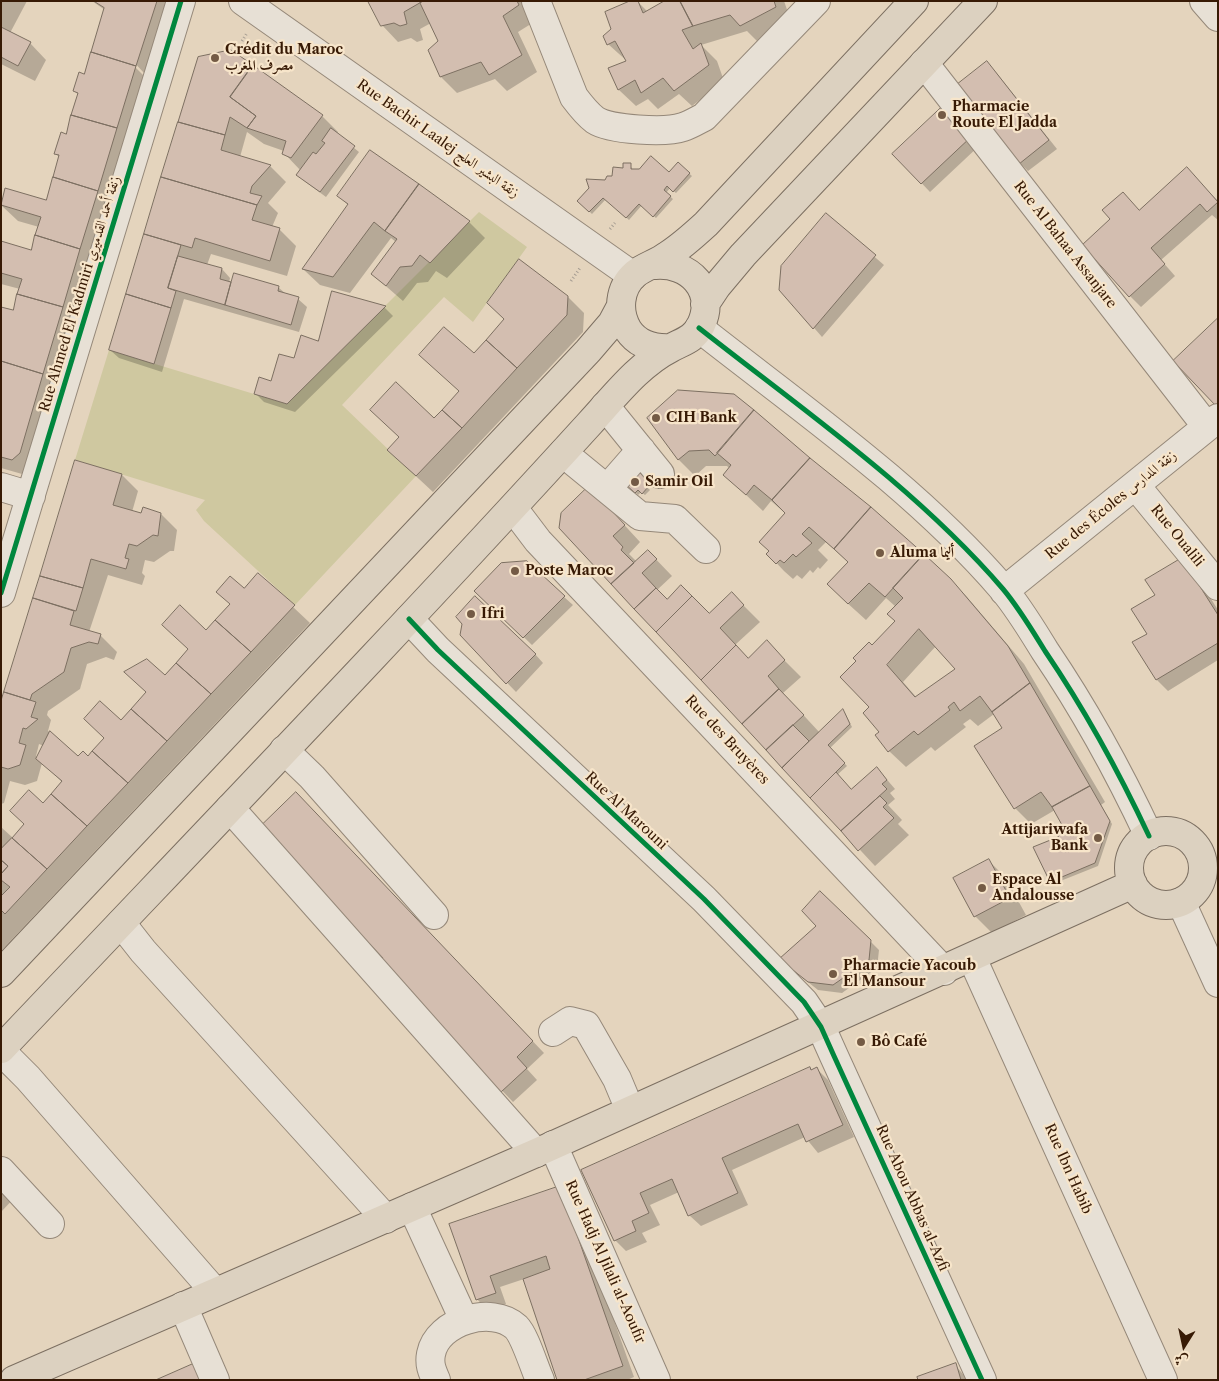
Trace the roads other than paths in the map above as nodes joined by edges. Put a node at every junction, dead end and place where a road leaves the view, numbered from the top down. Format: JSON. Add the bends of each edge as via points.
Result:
{"nodes":[{"id":1,"x":181,"y":1,"type":"edge"},
{"id":2,"x":243,"y":1,"type":"edge"},
{"id":3,"x":536,"y":1,"type":"edge"},
{"id":4,"x":816,"y":1,"type":"edge"},
{"id":5,"x":983,"y":1,"type":"edge"},
{"id":6,"x":1204,"y":1,"type":"edge"},
{"id":7,"x":909,"y":3,"type":"edge"},
{"id":8,"x":1218,"y":17,"type":"edge"},
{"id":9,"x":924,"y":63,"type":"junction"},
{"id":10,"x":644,"y":270,"type":"junction"},
{"id":11,"x":620,"y":308,"type":"junction"},
{"id":12,"x":702,"y":316,"type":"junction"},
{"id":13,"x":671,"y":348,"type":"junction"},
{"id":14,"x":605,"y":406,"type":"junction"},
{"id":15,"x":1212,"y":423,"type":"edge"},
{"id":16,"x":641,"y":450,"type":"junction"},
{"id":17,"x":563,"y":452,"type":"junction"},
{"id":18,"x":660,"y":474,"type":"dead end"},
{"id":19,"x":1136,"y":486,"type":"junction"},
{"id":20,"x":1,"y":487,"type":"edge"},
{"id":21,"x":607,"y":489,"type":"junction"},
{"id":22,"x":31,"y":496,"type":"junction"},
{"id":23,"x":513,"y":508,"type":"junction"},
{"id":24,"x":706,"y":549,"type":"dead end"},
{"id":25,"x":1218,"y":586,"type":"edge"},
{"id":26,"x":1004,"y":591,"type":"junction"},
{"id":27,"x":1,"y":593,"type":"edge"},
{"id":28,"x":409,"y":618,"type":"junction"},
{"id":29,"x":284,"y":750,"type":"junction"},
{"id":30,"x":230,"y":808,"type":"junction"},
{"id":31,"x":1148,"y":836,"type":"junction"},
{"id":32,"x":1209,"y":851,"type":"edge"},
{"id":33,"x":1132,"y":884,"type":"junction"},
{"id":34,"x":1181,"y":902,"type":"junction"},
{"id":35,"x":434,"y":915,"type":"dead end"},
{"id":36,"x":121,"y":923,"type":"junction"},
{"id":37,"x":972,"y":958,"type":"junction"},
{"id":38,"x":944,"y":971,"type":"junction"},
{"id":39,"x":1,"y":973,"type":"edge"},
{"id":40,"x":1218,"y":983,"type":"edge"},
{"id":41,"x":821,"y":1027,"type":"junction"},
{"id":42,"x":552,"y":1032,"type":"dead end"},
{"id":43,"x":1,"y":1050,"type":"edge"},
{"id":44,"x":630,"y":1110,"type":"junction"},
{"id":45,"x":545,"y":1149,"type":"junction"},
{"id":46,"x":1,"y":1171,"type":"edge"},
{"id":47,"x":412,"y":1207,"type":"junction"},
{"id":48,"x":386,"y":1219,"type":"junction"},
{"id":49,"x":50,"y":1224,"type":"dead end"},
{"id":50,"x":215,"y":1292,"type":"junction"},
{"id":51,"x":183,"y":1306,"type":"junction"},
{"id":52,"x":464,"y":1320,"type":"junction"},
{"id":53,"x":14,"y":1380,"type":"edge"},
{"id":54,"x":215,"y":1380,"type":"edge"},
{"id":55,"x":436,"y":1380,"type":"edge"},
{"id":56,"x":540,"y":1380,"type":"edge"},
{"id":57,"x":656,"y":1380,"type":"edge"},
{"id":58,"x":982,"y":1380,"type":"edge"},
{"id":59,"x":1163,"y":1380,"type":"edge"}],
"edges":[{"from":1,"to":22,"type":"street","name":"Rue Ahmed El Kadmiri زنقة أحمد القدميري"},
{"from":2,"to":10,"type":"street","name":"Rue Bachir Laalej زنقة البشير العلج"},
{"from":3,"to":4,"type":"street","via":[[574,97],[582,108],[596,121],[611,126],[660,130],[683,127],[704,117]]},
{"from":5,"to":9,"type":"main road"},
{"from":6,"to":8,"type":"street"},
{"from":7,"to":10,"type":"main road","via":[[706,224],[682,246]]},
{"from":9,"to":12,"type":"main road","via":[[743,255],[717,286]]},
{"from":9,"to":15,"type":"street","name":"Rue Al Bahaa Assanjare"},
{"from":10,"to":11,"type":"main road","via":[[624,291]]},
{"from":10,"to":12,"type":"main road","via":[[667,264],[689,273],[700,287]]},
{"from":11,"to":13,"type":"main road","via":[[626,325],[637,340],[659,348]]},
{"from":11,"to":39,"type":"main road","via":[[588,351]]},
{"from":12,"to":13,"type":"main road","via":[[692,337]]},
{"from":12,"to":26,"type":"street","via":[[890,480],[978,561]]},
{"from":13,"to":14,"type":"main road","via":[[641,369]]},
{"from":14,"to":16,"type":"street"},
{"from":14,"to":17,"type":"main road"},
{"from":15,"to":19,"type":"street","name":"Rue des Écoles زنقة المدارس"},
{"from":16,"to":18,"type":"street"},
{"from":16,"to":21,"type":"street"},
{"from":17,"to":21,"type":"street"},
{"from":17,"to":23,"type":"main road"},
{"from":19,"to":25,"type":"street","name":"Rue Oualili"},
{"from":19,"to":26,"type":"street","name":"Rue des Écoles زنقة المدارس"},
{"from":20,"to":22,"type":"street"},
{"from":21,"to":24,"type":"street","via":[[640,516],[675,519]]},
{"from":22,"to":27,"type":"street","name":"Rue Ahmed El Kadmiri زنقة أحمد القدميري"},
{"from":23,"to":28,"type":"main road"},
{"from":23,"to":38,"type":"street","name":"Rue des Bruyères","via":[[538,541]]},
{"from":26,"to":31,"type":"street","via":[[1082,709]]},
{"from":28,"to":29,"type":"main road"},
{"from":28,"to":41,"type":"street","name":"Rue Al Marouni","via":[[438,650],[704,899],[804,1002]]},
{"from":29,"to":30,"type":"main road"},
{"from":29,"to":35,"type":"street","via":[[312,777]]},
{"from":30,"to":36,"type":"main road"},
{"from":30,"to":45,"type":"street","name":"Rue Hadj Al Jilali al-Aoufir","via":[[254,838]]},
{"from":31,"to":32,"type":"main road","via":[[1160,832],[1179,834]]},
{"from":31,"to":33,"type":"main road","via":[[1131,857]]},
{"from":32,"to":34,"type":"main road","via":[[1201,882],[1191,896]]},
{"from":33,"to":34,"type":"main road","via":[[1143,898],[1153,903],[1170,905]]},
{"from":33,"to":37,"type":"main road"},
{"from":34,"to":40,"type":"street"},
{"from":36,"to":43,"type":"main road"},
{"from":36,"to":48,"type":"street"},
{"from":37,"to":38,"type":"main road"},
{"from":37,"to":59,"type":"street","name":"Rue Ibn Habib"},
{"from":38,"to":41,"type":"main road"},
{"from":41,"to":44,"type":"main road"},
{"from":41,"to":58,"type":"street","name":"Rue Abou Abbas al-Azfi"},
{"from":42,"to":44,"type":"street","via":[[570,1021],[586,1025],[617,1079]]},
{"from":43,"to":50,"type":"street"},
{"from":44,"to":45,"type":"main road"},
{"from":45,"to":47,"type":"main road"},
{"from":45,"to":57,"type":"street","name":"Rue Hadj Al Jilali al-Aoufir"},
{"from":46,"to":49,"type":"street"},
{"from":47,"to":48,"type":"main road"},
{"from":47,"to":52,"type":"street"},
{"from":48,"to":50,"type":"main road"},
{"from":50,"to":51,"type":"main road"},
{"from":51,"to":53,"type":"main road"},
{"from":51,"to":54,"type":"street"},
{"from":52,"to":55,"type":"street","via":[[436,1341],[430,1367]]},
{"from":52,"to":56,"type":"street","via":[[495,1317],[517,1328]]}]}
